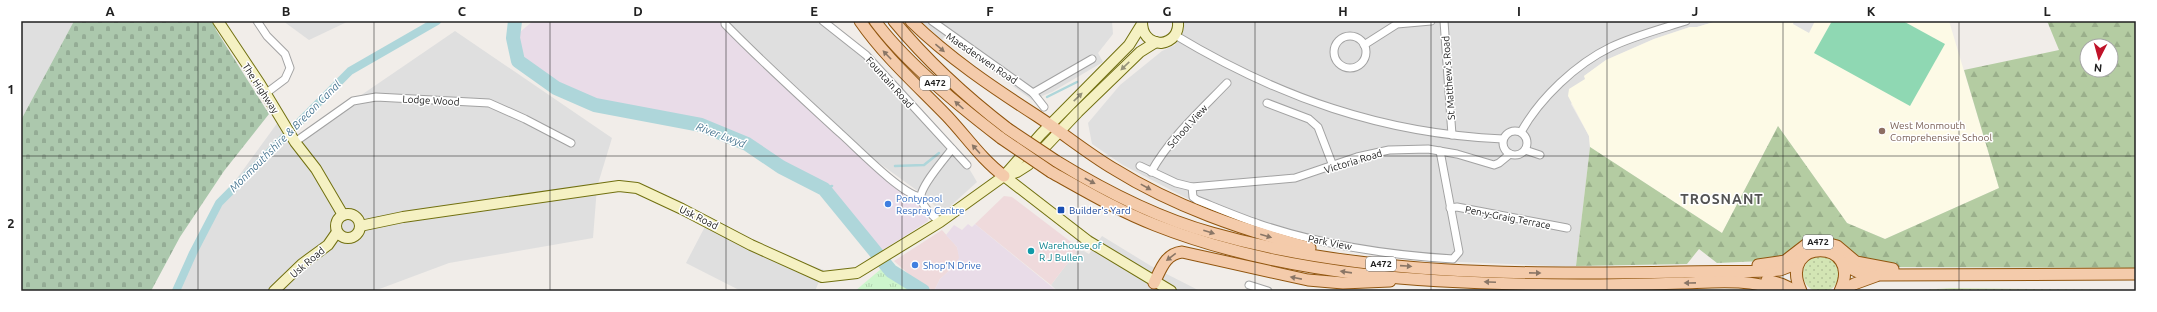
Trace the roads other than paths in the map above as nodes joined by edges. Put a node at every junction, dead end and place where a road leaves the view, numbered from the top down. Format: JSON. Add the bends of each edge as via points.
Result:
{"nodes":[{"id":1,"x":218,"y":21,"type":"edge"},
{"id":2,"x":257,"y":21,"type":"edge"},
{"id":3,"x":725,"y":21,"type":"edge"},
{"id":4,"x":823,"y":21,"type":"edge"},
{"id":5,"x":860,"y":21,"type":"edge"},
{"id":6,"x":875,"y":21,"type":"edge"},
{"id":7,"x":894,"y":21,"type":"edge"},
{"id":8,"x":911,"y":21,"type":"edge"},
{"id":9,"x":932,"y":21,"type":"edge"},
{"id":10,"x":1178,"y":21,"type":"edge"},
{"id":11,"x":1431,"y":21,"type":"edge"},
{"id":12,"x":1444,"y":21,"type":"edge"},
{"id":13,"x":1686,"y":21,"type":"edge"},
{"id":14,"x":1142,"y":22,"type":"edge"},
{"id":15,"x":1175,"y":35,"type":"junction"},
{"id":16,"x":1156,"y":42,"type":"junction"},
{"id":17,"x":1364,"y":45,"type":"junction"},
{"id":18,"x":1092,"y":59,"type":"dead end"},
{"id":19,"x":1227,"y":84,"type":"dead end"},
{"id":20,"x":1033,"y":93,"type":"junction"},
{"id":21,"x":264,"y":94,"type":"junction"},
{"id":22,"x":1267,"y":103,"type":"dead end"},
{"id":23,"x":1044,"y":107,"type":"dead end"},
{"id":24,"x":1050,"y":125,"type":"junction"},
{"id":25,"x":1060,"y":131,"type":"junction"},
{"id":26,"x":1521,"y":132,"type":"junction"},
{"id":27,"x":1004,"y":133,"type":"junction"},
{"id":28,"x":1452,"y":135,"type":"junction"},
{"id":29,"x":1503,"y":139,"type":"junction"},
{"id":30,"x":294,"y":142,"type":"junction"},
{"id":31,"x":571,"y":143,"type":"dead end"},
{"id":32,"x":952,"y":149,"type":"junction"},
{"id":33,"x":1525,"y":150,"type":"junction"},
{"id":34,"x":1440,"y":151,"type":"junction"},
{"id":35,"x":1510,"y":154,"type":"junction"},
{"id":36,"x":1540,"y":155,"type":"dead end"},
{"id":37,"x":967,"y":165,"type":"dead end"},
{"id":38,"x":1140,"y":166,"type":"dead end"},
{"id":39,"x":1333,"y":166,"type":"junction"},
{"id":40,"x":1151,"y":172,"type":"junction"},
{"id":41,"x":1004,"y":176,"type":"junction"},
{"id":42,"x":1192,"y":187,"type":"junction"},
{"id":43,"x":920,"y":197,"type":"junction"},
{"id":44,"x":1450,"y":208,"type":"junction"},
{"id":45,"x":343,"y":215,"type":"junction"},
{"id":46,"x":940,"y":222,"type":"junction"},
{"id":47,"x":360,"y":226,"type":"junction"},
{"id":48,"x":1567,"y":228,"type":"dead end"},
{"id":49,"x":337,"y":232,"type":"junction"},
{"id":50,"x":1356,"y":262,"type":"junction"},
{"id":51,"x":1798,"y":263,"type":"junction"},
{"id":52,"x":1844,"y":265,"type":"junction"},
{"id":53,"x":1726,"y":271,"type":"junction"},
{"id":54,"x":2136,"y":274,"type":"edge"},
{"id":55,"x":1877,"y":275,"type":"junction"},
{"id":56,"x":1909,"y":275,"type":"junction"},
{"id":57,"x":1404,"y":278,"type":"junction"},
{"id":58,"x":1729,"y":282,"type":"junction"},
{"id":59,"x":1154,"y":283,"type":"junction"},
{"id":60,"x":1249,"y":285,"type":"dead end"},
{"id":61,"x":274,"y":291,"type":"edge"},
{"id":62,"x":1171,"y":291,"type":"edge"},
{"id":63,"x":1268,"y":291,"type":"edge"},
{"id":64,"x":1779,"y":291,"type":"edge"},
{"id":65,"x":1796,"y":291,"type":"edge"},
{"id":66,"x":1801,"y":291,"type":"edge"},
{"id":67,"x":1841,"y":291,"type":"edge"}],
"edges":[{"from":1,"to":21,"type":"street","name":"The Highway"},
{"from":2,"to":21,"type":"street","via":[[267,36],[285,54],[290,68],[285,80]]},
{"from":3,"to":43,"type":"street","via":[[746,46],[876,166],[910,193]]},
{"from":4,"to":32,"type":"street","name":"Fountain Road","via":[[866,55]]},
{"from":41,"to":5,"type":"main road","one_way":true,"via":[[992,168],[948,117],[876,44]]},
{"from":27,"to":6,"type":"main road","number":"A472","one_way":true,"via":[[968,112],[913,62]]},
{"from":7,"to":27,"type":"main road","number":"A472","via":[[921,54]]},
{"from":8,"to":24,"type":"main road","one_way":true,"via":[[965,68]]},
{"from":9,"to":20,"type":"street","name":"Maesderwen Road"},
{"from":10,"to":15,"type":"street"},
{"from":11,"to":17,"type":"street","via":[[1397,24]]},
{"from":12,"to":28,"type":"street","name":"St Matthew's Road"},
{"from":13,"to":26,"type":"street","via":[[1611,47],[1594,57],[1543,100]]},
{"from":14,"to":16,"type":"street","via":[[1144,34]]},
{"from":24,"to":14,"type":"street","one_way":true,"via":[[1129,45]]},
{"from":15,"to":16,"type":"street","via":[[1166,42]]},
{"from":15,"to":28,"type":"street","via":[[1239,71],[1330,108],[1408,129]]},
{"from":16,"to":25,"type":"street","one_way":true,"via":[[1140,52]]},
{"from":17,"to":17,"type":"street","via":[[1365,55],[1360,64],[1351,68],[1337,62],[1334,52],[1337,42],[1341,39],[1351,36]]},
{"from":18,"to":20,"type":"street","via":[[1084,67]]},
{"from":19,"to":40,"type":"street","name":"School View","via":[[1179,134],[1158,159]]},
{"from":20,"to":23,"type":"street","name":"Maesderwen Road"},
{"from":21,"to":30,"type":"street","name":"The Highway"},
{"from":22,"to":39,"type":"street","via":[[1314,122],[1318,126]]},
{"from":24,"to":25,"type":"main road"},
{"from":24,"to":41,"type":"street"},
{"from":25,"to":41,"type":"street","via":[[1028,165]]},
{"from":25,"to":50,"type":"main road","one_way":true,"via":[[1114,169],[1184,206],[1237,227]]},
{"from":26,"to":29,"type":"street","via":[[1511,131]]},
{"from":26,"to":33,"type":"street","via":[[1527,138]]},
{"from":27,"to":50,"type":"main road","number":"A472","one_way":true,"bridge":true,"via":[[1123,198],[1162,216],[1260,246]]},
{"from":57,"to":27,"type":"main road","number":"A472","one_way":true,"bridge":true,"via":[[1288,263],[1221,248],[1176,233],[1128,214],[1051,172]]},
{"from":28,"to":29,"type":"street"},
{"from":29,"to":35,"type":"street","via":[[1504,148]]},
{"from":30,"to":31,"type":"street","name":"Lodge Wood","via":[[353,101],[376,97],[489,103]]},
{"from":30,"to":45,"type":"street","name":"The Highway","via":[[316,169]]},
{"from":32,"to":37,"type":"street","name":"Fountain Road"},
{"from":32,"to":43,"type":"street","via":[[923,188]]},
{"from":33,"to":35,"type":"street","via":[[1518,155]]},
{"from":33,"to":36,"type":"street"},
{"from":34,"to":35,"type":"street","name":"Victoria Road","via":[[1494,165]]},
{"from":34,"to":39,"type":"street","name":"Victoria Road","via":[[1378,151]]},
{"from":34,"to":44,"type":"street","name":"Park View"},
{"from":38,"to":40,"type":"street"},
{"from":39,"to":42,"type":"street","name":"Victoria Road","via":[[1295,178]]},
{"from":40,"to":42,"type":"street"},
{"from":41,"to":46,"type":"street","name":"Usk Road"},
{"from":41,"to":59,"type":"street","via":[[1088,241]]},
{"from":42,"to":44,"type":"street","name":"Park View","via":[[1193,197],[1197,200],[1258,224],[1303,237],[1413,257],[1453,259],[1457,256],[1459,252]]},
{"from":43,"to":46,"type":"street"},
{"from":44,"to":48,"type":"street","name":"Pen-y-Graig Terrace","via":[[1457,206]]},
{"from":45,"to":47,"type":"street","via":[[357,218]]},
{"from":45,"to":49,"type":"street","name":"Usk Road","via":[[338,220]]},
{"from":46,"to":47,"type":"street","name":"Usk Road","via":[[858,273],[822,277],[636,188],[619,186],[403,217]]},
{"from":47,"to":49,"type":"street","via":[[357,235],[353,237],[344,238]]},
{"from":49,"to":61,"type":"street","name":"Usk Road","via":[[328,244]]},
{"from":50,"to":53,"type":"main road","number":"A472","one_way":true,"via":[[1540,273]]},
{"from":51,"to":52,"type":"main road","via":[[1806,254],[1821,250],[1833,254]]},
{"from":51,"to":53,"type":"main road","number":"A472","via":[[1774,271]]},
{"from":51,"to":66,"type":"main road","via":[[1796,278]]},
{"from":52,"to":55,"type":"main road","number":"A472","via":[[1858,272]]},
{"from":52,"to":67,"type":"main road","via":[[1845,276]]},
{"from":53,"to":56,"type":"main road","number":"A472","via":[[1786,261],[1807,244],[1822,242],[1837,246],[1862,264]]},
{"from":54,"to":56,"type":"main road","number":"A472"},
{"from":55,"to":56,"type":"main road","number":"A472"},
{"from":55,"to":67,"type":"main road","number":"A472"},
{"from":58,"to":57,"type":"main road","number":"A472","one_way":true,"via":[[1578,285]]},
{"from":57,"to":59,"type":"main road","one_way":true,"via":[[1382,283],[1308,280],[1182,252],[1167,258]]},
{"from":58,"to":64,"type":"main road","via":[[1760,285]]},
{"from":58,"to":65,"type":"main road","number":"A472","via":[[1746,279],[1770,280]]},
{"from":59,"to":62,"type":"street"},
{"from":60,"to":63,"type":"street"}]}
